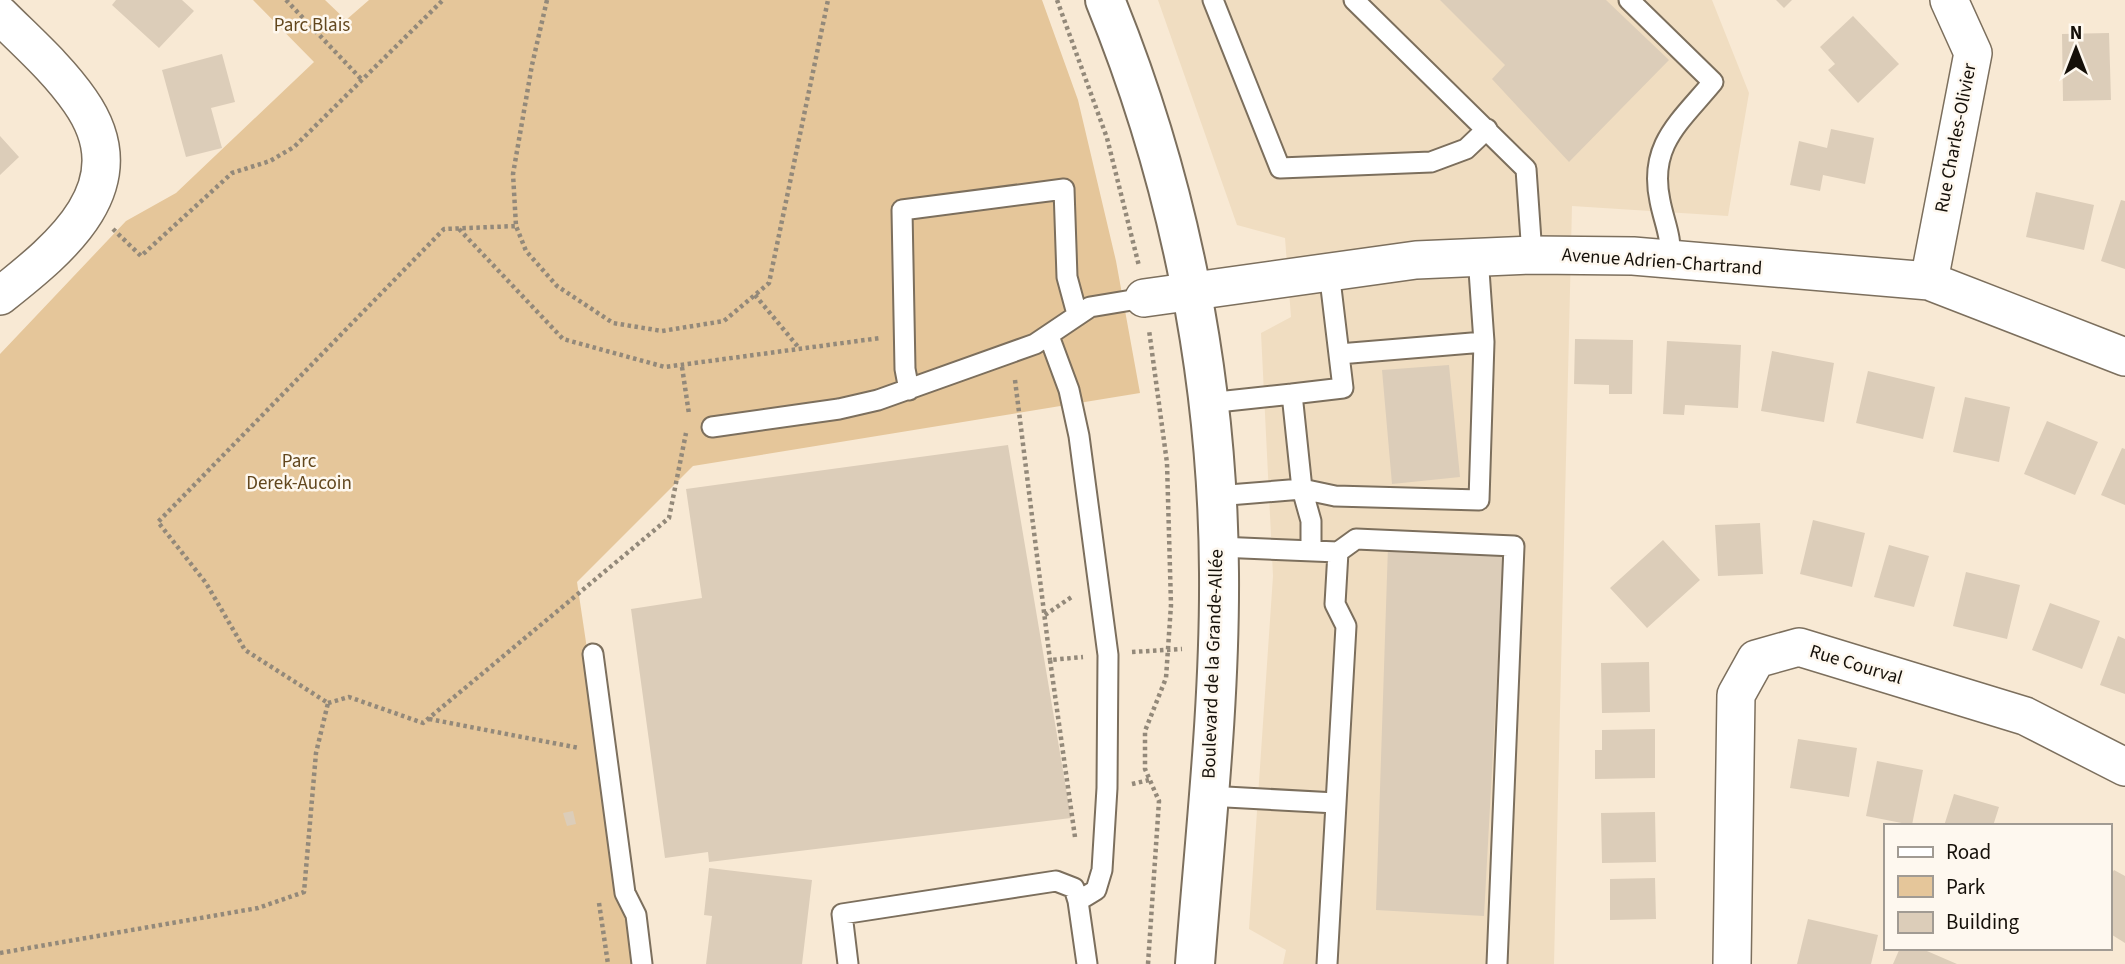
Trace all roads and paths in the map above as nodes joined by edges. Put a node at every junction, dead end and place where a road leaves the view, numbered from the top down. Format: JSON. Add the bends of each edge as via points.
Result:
{"nodes":[{"id":1,"x":286,"y":0,"type":"edge"},
{"id":2,"x":443,"y":0,"type":"edge"},
{"id":3,"x":547,"y":0,"type":"edge"},
{"id":4,"x":828,"y":0,"type":"edge"},
{"id":5,"x":1057,"y":0,"type":"edge"},
{"id":6,"x":1104,"y":0,"type":"edge"},
{"id":7,"x":1213,"y":0,"type":"edge"},
{"id":8,"x":1354,"y":0,"type":"edge"},
{"id":9,"x":1629,"y":0,"type":"edge"},
{"id":10,"x":1949,"y":0,"type":"edge"},
{"id":11,"x":0,"y":15,"type":"edge"},
{"id":12,"x":363,"y":81,"type":"junction"},
{"id":13,"x":1488,"y":130,"type":"junction"},
{"id":14,"x":107,"y":223,"type":"dead end"},
{"id":15,"x":516,"y":226,"type":"junction"},
{"id":16,"x":458,"y":229,"type":"junction"},
{"id":17,"x":1532,"y":255,"type":"junction"},
{"id":18,"x":1478,"y":257,"type":"junction"},
{"id":19,"x":1670,"y":260,"type":"junction"},
{"id":20,"x":1329,"y":271,"type":"junction"},
{"id":21,"x":1929,"y":281,"type":"junction"},
{"id":22,"x":1192,"y":290,"type":"junction"},
{"id":23,"x":755,"y":295,"type":"junction"},
{"id":24,"x":0,"y":296,"type":"edge"},
{"id":25,"x":1144,"y":297,"type":"junction"},
{"id":26,"x":1077,"y":314,"type":"junction"},
{"id":27,"x":905,"y":335,"type":"junction"},
{"id":28,"x":1049,"y":336,"type":"junction"},
{"id":29,"x":1484,"y":342,"type":"junction"},
{"id":30,"x":800,"y":349,"type":"junction"},
{"id":31,"x":1339,"y":355,"type":"junction"},
{"id":32,"x":2125,"y":357,"type":"edge"},
{"id":33,"x":682,"y":367,"type":"junction"},
{"id":34,"x":909,"y":390,"type":"junction"},
{"id":35,"x":1292,"y":394,"type":"junction"},
{"id":36,"x":1017,"y":402,"type":"dead end"},
{"id":37,"x":1209,"y":403,"type":"junction"},
{"id":38,"x":712,"y":427,"type":"dead end"},
{"id":39,"x":1302,"y":489,"type":"junction"},
{"id":40,"x":1216,"y":496,"type":"junction"},
{"id":41,"x":1219,"y":547,"type":"junction"},
{"id":42,"x":1311,"y":551,"type":"junction"},
{"id":43,"x":1338,"y":552,"type":"junction"},
{"id":44,"x":1169,"y":649,"type":"junction"},
{"id":45,"x":1182,"y":649,"type":"dead end"},
{"id":46,"x":1128,"y":652,"type":"dead end"},
{"id":47,"x":593,"y":654,"type":"dead end"},
{"id":48,"x":1084,"y":657,"type":"dead end"},
{"id":49,"x":1050,"y":660,"type":"junction"},
{"id":50,"x":328,"y":703,"type":"junction"},
{"id":51,"x":428,"y":719,"type":"junction"},
{"id":52,"x":583,"y":749,"type":"dead end"},
{"id":53,"x":2125,"y":767,"type":"edge"},
{"id":54,"x":1208,"y":796,"type":"junction"},
{"id":55,"x":1336,"y":803,"type":"junction"},
{"id":56,"x":1159,"y":812,"type":"junction"},
{"id":57,"x":1170,"y":813,"type":"dead end"},
{"id":58,"x":1077,"y":848,"type":"dead end"},
{"id":59,"x":599,"y":901,"type":"dead end"},
{"id":60,"x":1078,"y":901,"type":"junction"},
{"id":61,"x":0,"y":953,"type":"edge"},
{"id":62,"x":608,"y":964,"type":"edge"},
{"id":63,"x":642,"y":964,"type":"edge"},
{"id":64,"x":848,"y":964,"type":"edge"},
{"id":65,"x":1087,"y":964,"type":"edge"},
{"id":66,"x":1148,"y":964,"type":"edge"},
{"id":67,"x":1195,"y":964,"type":"edge"},
{"id":68,"x":1327,"y":964,"type":"edge"},
{"id":69,"x":1497,"y":964,"type":"edge"},
{"id":70,"x":1732,"y":964,"type":"edge"}],
"edges":[{"from":1,"to":12,"type":"path"},
{"from":2,"to":12,"type":"path"},
{"from":3,"to":15,"type":"path","via":[[513,174]]},
{"from":4,"to":23,"type":"path","via":[[769,283]]},
{"from":5,"to":25,"type":"path","via":[[1107,138]]},
{"from":6,"to":22,"type":"street","name":"Boulevard de la Grande-Allée","via":[[1150,127]]},
{"from":7,"to":13,"type":"lane","via":[[1280,168],[1431,162],[1466,149]]},
{"from":8,"to":13,"type":"lane"},
{"from":9,"to":19,"type":"lane","via":[[1713,82],[1665,140],[1657,160],[1659,200],[1671,237]]},
{"from":10,"to":21,"type":"street","name":"Rue Charles-Olivier","via":[[1973,53]]},
{"from":11,"to":24,"type":"street","via":[[69,87],[93,122],[102,167],[87,210],[49,255]]},
{"from":12,"to":14,"type":"path","via":[[294,147],[270,161],[232,173],[141,257]]},
{"from":13,"to":17,"type":"lane","via":[[1526,169]]},
{"from":15,"to":16,"type":"path"},
{"from":15,"to":23,"type":"path","via":[[526,251],[557,285],[613,323],[662,331],[724,321]]},
{"from":16,"to":33,"type":"path","via":[[563,339],[665,367]]},
{"from":16,"to":50,"type":"path","via":[[444,229],[158,522],[206,583],[246,650]]},
{"from":17,"to":18,"type":"street","name":"Avenue Adrien-Chartrand"},
{"from":17,"to":19,"type":"street","name":"Avenue Adrien-Chartrand","via":[[1603,254]]},
{"from":18,"to":20,"type":"street","name":"Avenue Adrien-Chartrand"},
{"from":18,"to":29,"type":"lane"},
{"from":19,"to":21,"type":"street","name":"Avenue Adrien-Chartrand"},
{"from":20,"to":22,"type":"street","name":"Avenue Adrien-Chartrand"},
{"from":20,"to":31,"type":"lane"},
{"from":21,"to":32,"type":"street","name":"Avenue Adrien-Chartrand"},
{"from":22,"to":25,"type":"street","name":"Avenue Adrien-Chartrand"},
{"from":22,"to":37,"type":"street","name":"Boulevard de la Grande-Allée"},
{"from":23,"to":30,"type":"path"},
{"from":25,"to":26,"type":"lane","via":[[1090,307]]},
{"from":25,"to":44,"type":"path","via":[[1167,476]]},
{"from":26,"to":27,"type":"lane","via":[[1068,277],[1064,189],[902,211]]},
{"from":26,"to":28,"type":"lane"},
{"from":27,"to":30,"type":"path"},
{"from":27,"to":34,"type":"lane"},
{"from":28,"to":34,"type":"lane"},
{"from":28,"to":60,"type":"lane","via":[[1069,390],[1079,436],[1109,667],[1102,870],[1096,890]]},
{"from":29,"to":31,"type":"lane"},
{"from":29,"to":39,"type":"lane","via":[[1479,500],[1335,496]]},
{"from":30,"to":33,"type":"path"},
{"from":31,"to":35,"type":"lane","via":[[1343,388]]},
{"from":33,"to":51,"type":"path","via":[[689,411],[669,518]]},
{"from":34,"to":38,"type":"lane","via":[[850,407]]},
{"from":35,"to":37,"type":"lane"},
{"from":35,"to":39,"type":"lane"},
{"from":36,"to":49,"type":"path"},
{"from":37,"to":40,"type":"street","name":"Boulevard de la Grande-Allée"},
{"from":39,"to":40,"type":"lane"},
{"from":39,"to":42,"type":"lane","via":[[1311,521]]},
{"from":40,"to":41,"type":"street","name":"Boulevard de la Grande-Allée"},
{"from":41,"to":42,"type":"lane"},
{"from":41,"to":54,"type":"street","name":"Boulevard de la Grande-Allée"},
{"from":42,"to":43,"type":"lane"},
{"from":43,"to":55,"type":"lane","via":[[1335,604],[1346,626]]},
{"from":43,"to":69,"type":"lane","via":[[1356,539],[1514,546]]},
{"from":44,"to":45,"type":"path"},
{"from":44,"to":46,"type":"path"},
{"from":44,"to":56,"type":"path","via":[[1164,688],[1145,731],[1146,769]]},
{"from":47,"to":63,"type":"lane","via":[[625,893],[636,915]]},
{"from":48,"to":49,"type":"path"},
{"from":49,"to":58,"type":"path"},
{"from":50,"to":51,"type":"path","via":[[349,697],[423,723]]},
{"from":50,"to":61,"type":"path","via":[[316,752],[304,892],[258,908]]},
{"from":51,"to":52,"type":"path"},
{"from":53,"to":70,"type":"street","name":"Rue Courval","via":[[2025,716],[1799,647],[1756,659],[1737,695]]},
{"from":54,"to":55,"type":"lane"},
{"from":54,"to":67,"type":"street","name":"Boulevard de la Grande-Allée"},
{"from":55,"to":68,"type":"lane"},
{"from":56,"to":57,"type":"path"},
{"from":56,"to":66,"type":"path"},
{"from":59,"to":62,"type":"path"},
{"from":60,"to":64,"type":"lane","via":[[1074,888],[1056,881],[842,914]]},
{"from":60,"to":65,"type":"lane"}]}
